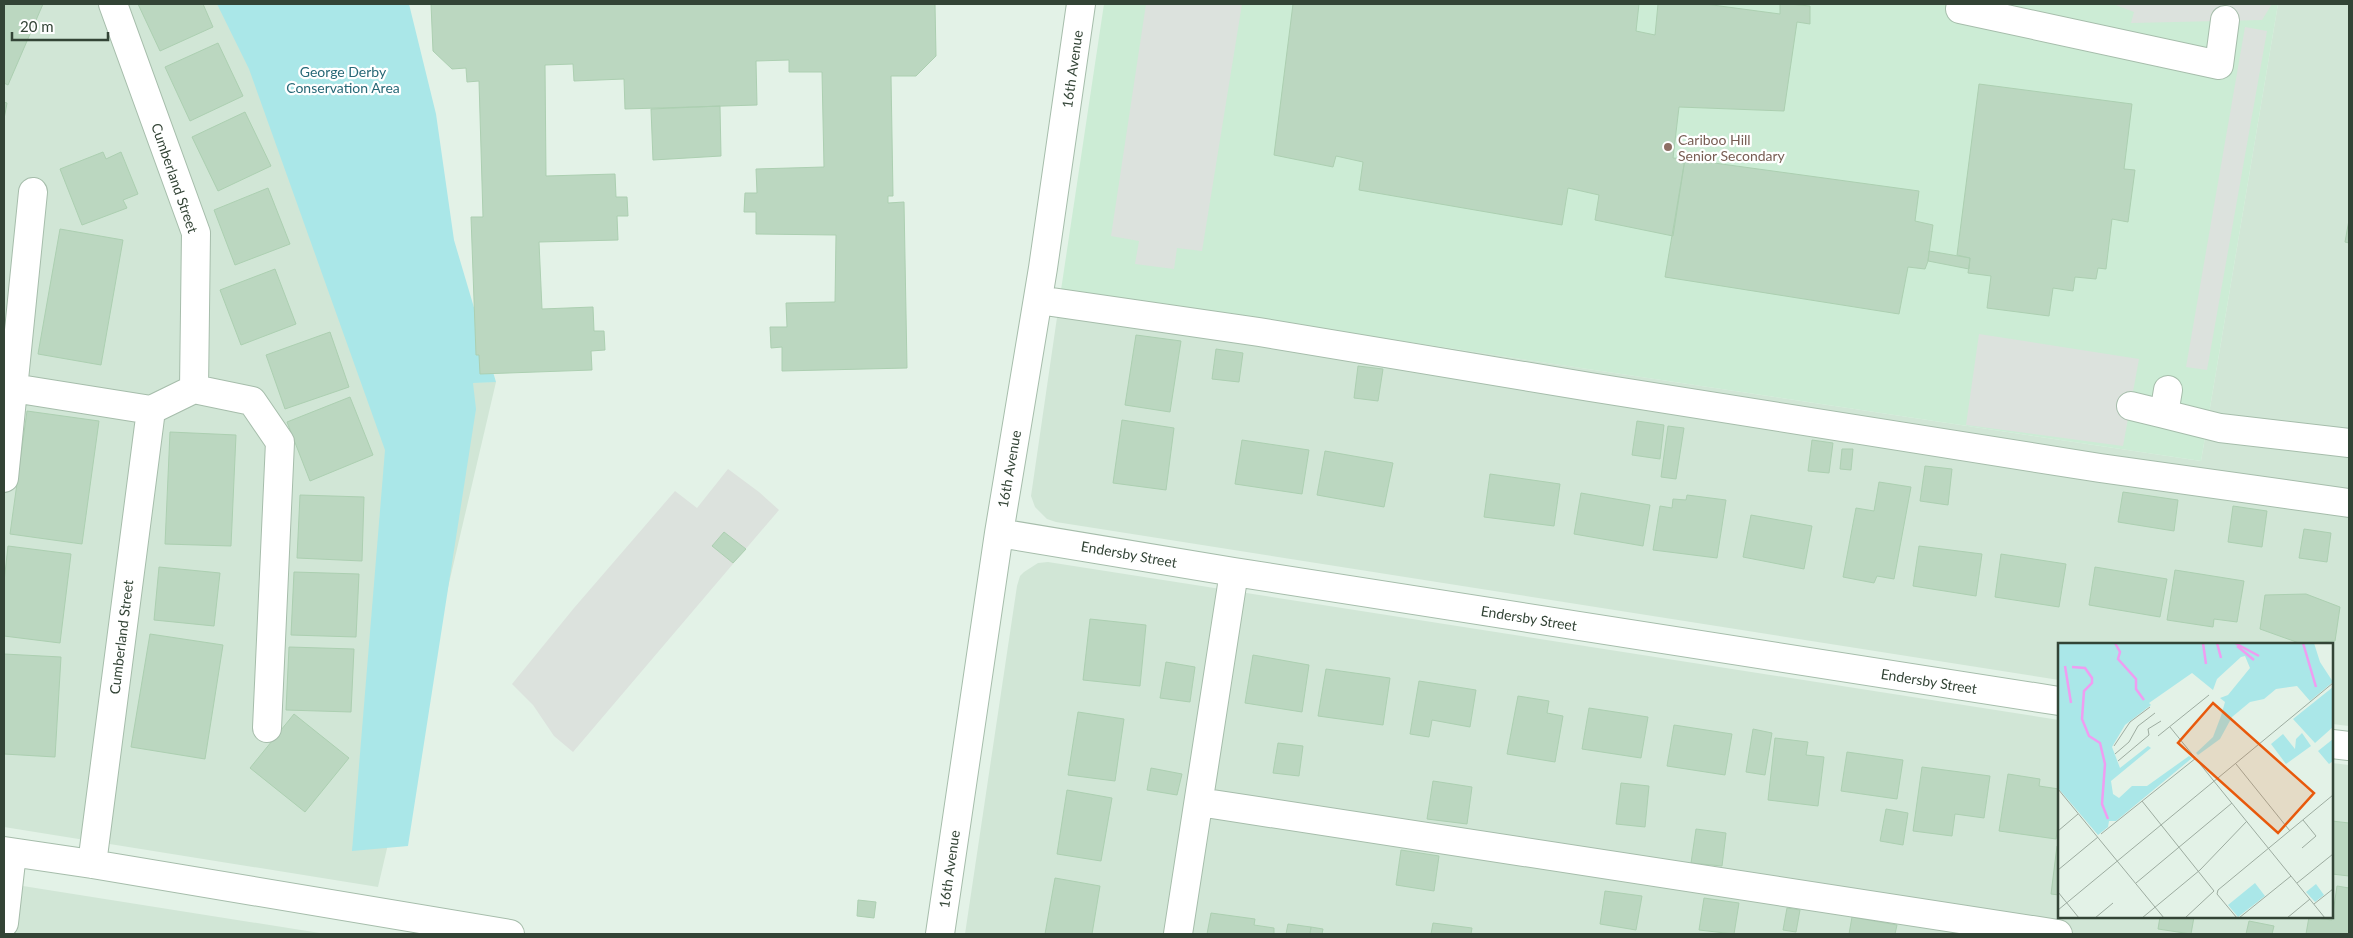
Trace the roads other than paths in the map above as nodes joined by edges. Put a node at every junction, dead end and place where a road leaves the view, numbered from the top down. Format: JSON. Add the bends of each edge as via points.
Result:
{"nodes":[{"id":1,"x":113,"y":4,"type":"edge"},
{"id":2,"x":1081,"y":4,"type":"edge"},
{"id":3,"x":1960,"y":4,"type":"edge"},
{"id":4,"x":2225,"y":20,"type":"dead end"},
{"id":5,"x":33,"y":192,"type":"dead end"},
{"id":6,"x":1038,"y":300,"type":"junction"},
{"id":7,"x":12,"y":322,"type":"edge"},
{"id":8,"x":13,"y":388,"type":"junction"},
{"id":9,"x":194,"y":389,"type":"junction"},
{"id":10,"x":2131,"y":406,"type":"dead end"},
{"id":11,"x":151,"y":410,"type":"junction"},
{"id":12,"x":2349,"y":443,"type":"edge"},
{"id":13,"x":4,"y":478,"type":"edge"},
{"id":14,"x":2349,"y":503,"type":"edge"},
{"id":15,"x":998,"y":533,"type":"junction"},
{"id":16,"x":1234,"y":572,"type":"junction"},
{"id":17,"x":2058,"y":701,"type":"edge"},
{"id":18,"x":266,"y":728,"type":"dead end"},
{"id":19,"x":2333,"y":744,"type":"edge"},
{"id":20,"x":2349,"y":746,"type":"edge"},
{"id":21,"x":1199,"y":802,"type":"junction"},
{"id":22,"x":8,"y":852,"type":"edge"},
{"id":23,"x":92,"y":864,"type":"junction"},
{"id":24,"x":4,"y":923,"type":"edge"},
{"id":25,"x":410,"y":926,"type":"edge"},
{"id":26,"x":510,"y":934,"type":"edge"},
{"id":27,"x":940,"y":934,"type":"edge"},
{"id":28,"x":1178,"y":934,"type":"edge"},
{"id":29,"x":2058,"y":934,"type":"edge"}],
"edges":[{"from":1,"to":9,"type":"street","name":"Cumberland Street","via":[[196,233]]},
{"from":2,"to":6,"type":"street","name":"16th Avenue"},
{"from":3,"to":4,"type":"street","via":[[1960,9],[2219,65]]},
{"from":5,"to":7,"type":"street"},
{"from":6,"to":14,"type":"street","via":[[1259,332],[2100,468]]},
{"from":6,"to":15,"type":"street","name":"16th Avenue"},
{"from":7,"to":8,"type":"street"},
{"from":8,"to":11,"type":"street"},
{"from":8,"to":13,"type":"street"},
{"from":9,"to":11,"type":"street"},
{"from":9,"to":18,"type":"street","via":[[252,401],[280,442]]},
{"from":10,"to":12,"type":"street","via":[[2166,402],[2220,428]]},
{"from":11,"to":23,"type":"street","name":"Cumberland Street"},
{"from":15,"to":16,"type":"street","name":"Endersby Street"},
{"from":15,"to":27,"type":"street","name":"16th Avenue"},
{"from":16,"to":17,"type":"street","name":"Endersby Street"},
{"from":16,"to":21,"type":"street"},
{"from":19,"to":20,"type":"street"},
{"from":21,"to":28,"type":"street"},
{"from":21,"to":29,"type":"street"},
{"from":22,"to":23,"type":"street"},
{"from":22,"to":24,"type":"street"},
{"from":23,"to":25,"type":"street"},
{"from":25,"to":26,"type":"street"}]}
